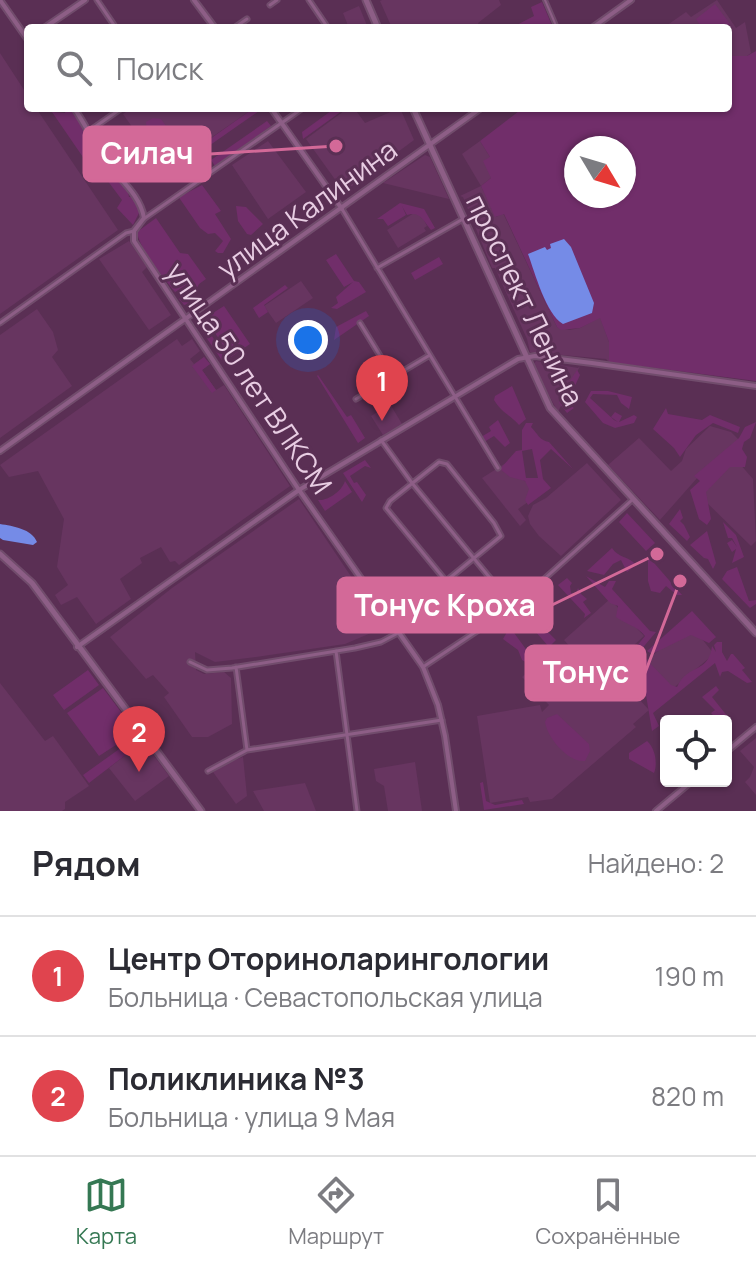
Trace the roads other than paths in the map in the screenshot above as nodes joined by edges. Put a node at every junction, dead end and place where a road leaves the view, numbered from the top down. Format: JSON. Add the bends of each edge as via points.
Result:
{"nodes":[{"id":1,"x":0,"y":0,"type":"edge"},
{"id":2,"x":85,"y":0,"type":"edge"},
{"id":3,"x":97,"y":0,"type":"edge"},
{"id":4,"x":194,"y":0,"type":"edge"},
{"id":5,"x":277,"y":0,"type":"edge"},
{"id":6,"x":309,"y":0,"type":"edge"},
{"id":7,"x":366,"y":0,"type":"edge"},
{"id":8,"x":545,"y":0,"type":"edge"},
{"id":9,"x":631,"y":0,"type":"edge"},
{"id":10,"x":270,"y":5,"type":"dead end"},
{"id":11,"x":247,"y":19,"type":"dead end"},
{"id":12,"x":50,"y":24,"type":"edge"},
{"id":13,"x":113,"y":24,"type":"edge"},
{"id":14,"x":212,"y":24,"type":"edge"},
{"id":15,"x":240,"y":24,"type":"edge"},
{"id":16,"x":325,"y":24,"type":"edge"},
{"id":17,"x":376,"y":24,"type":"edge"},
{"id":18,"x":555,"y":24,"type":"edge"},
{"id":19,"x":598,"y":24,"type":"edge"},
{"id":20,"x":24,"y":34,"type":"edge"},
{"id":21,"x":77,"y":112,"type":"edge"},
{"id":22,"x":116,"y":112,"type":"edge"},
{"id":23,"x":274,"y":112,"type":"edge"},
{"id":24,"x":297,"y":112,"type":"edge"},
{"id":25,"x":415,"y":112,"type":"edge"},
{"id":26,"x":475,"y":112,"type":"edge"},
{"id":27,"x":281,"y":123,"type":"junction"},
{"id":28,"x":89,"y":131,"type":"junction"},
{"id":29,"x":430,"y":145,"type":"junction"},
{"id":30,"x":342,"y":209,"type":"junction"},
{"id":31,"x":144,"y":218,"type":"junction"},
{"id":32,"x":463,"y":219,"type":"junction"},
{"id":33,"x":134,"y":231,"type":"junction"},
{"id":34,"x":377,"y":268,"type":"junction"},
{"id":35,"x":186,"y":320,"type":"junction"},
{"id":36,"x":0,"y":323,"type":"edge"},
{"id":37,"x":360,"y":323,"type":"dead end"},
{"id":38,"x":430,"y":355,"type":"junction"},
{"id":39,"x":526,"y":356,"type":"junction"},
{"id":40,"x":393,"y":377,"type":"junction"},
{"id":41,"x":756,"y":386,"type":"edge"},
{"id":42,"x":456,"y":396,"type":"junction"},
{"id":43,"x":356,"y":399,"type":"dead end"},
{"id":44,"x":381,"y":440,"type":"junction"},
{"id":45,"x":0,"y":451,"type":"edge"},
{"id":46,"x":498,"y":468,"type":"dead end"},
{"id":47,"x":412,"y":483,"type":"junction"},
{"id":48,"x":299,"y":490,"type":"junction"},
{"id":49,"x":632,"y":500,"type":"junction"},
{"id":50,"x":0,"y":554,"type":"edge"},
{"id":51,"x":474,"y":559,"type":"junction"},
{"id":52,"x":513,"y":607,"type":"junction"},
{"id":53,"x":398,"y":633,"type":"junction"},
{"id":54,"x":756,"y":633,"type":"edge"},
{"id":55,"x":77,"y":647,"type":"junction"},
{"id":56,"x":336,"y":651,"type":"junction"},
{"id":57,"x":190,"y":662,"type":"dead end"},
{"id":58,"x":236,"y":667,"type":"junction"},
{"id":59,"x":423,"y":667,"type":"junction"},
{"id":60,"x":442,"y":720,"type":"junction"},
{"id":61,"x":756,"y":727,"type":"edge"},
{"id":62,"x":347,"y":735,"type":"junction"},
{"id":63,"x":732,"y":747,"type":"edge"},
{"id":64,"x":247,"y":750,"type":"junction"},
{"id":65,"x":208,"y":771,"type":"dead end"},
{"id":66,"x":685,"y":787,"type":"edge"},
{"id":67,"x":201,"y":811,"type":"edge"},
{"id":68,"x":357,"y":811,"type":"edge"},
{"id":69,"x":456,"y":811,"type":"edge"},
{"id":70,"x":656,"y":811,"type":"edge"}],
"edges":[{"from":1,"to":20,"type":"street"},
{"from":2,"to":12,"type":"street"},
{"from":3,"to":13,"type":"street"},
{"from":4,"to":14,"type":"street"},
{"from":5,"to":10,"type":"street"},
{"from":6,"to":16,"type":"street"},
{"from":7,"to":17,"type":"main road"},
{"from":8,"to":18,"type":"street"},
{"from":9,"to":19,"type":"street"},
{"from":11,"to":15,"type":"street"},
{"from":21,"to":28,"type":"street"},
{"from":22,"to":28,"type":"street"},
{"from":23,"to":27,"type":"street"},
{"from":24,"to":27,"type":"street"},
{"from":25,"to":29,"type":"main road","name":"проспект Ленина"},
{"from":26,"to":29,"type":"street","name":"улица Калинина"},
{"from":27,"to":30,"type":"street"},
{"from":27,"to":31,"type":"street"},
{"from":28,"to":31,"type":"street","via":[[143,208]]},
{"from":29,"to":30,"type":"street","name":"улица Калинина"},
{"from":29,"to":32,"type":"main road","name":"проспект Ленина"},
{"from":30,"to":34,"type":"street"},
{"from":30,"to":35,"type":"street","name":"улица Калинина"},
{"from":31,"to":33,"type":"street"},
{"from":32,"to":34,"type":"street"},
{"from":32,"to":39,"type":"main road","name":"проспект Ленина"},
{"from":33,"to":35,"type":"street","name":"улица 50 лет ВЛКСМ","via":[[134,241]]},
{"from":33,"to":36,"type":"street"},
{"from":34,"to":38,"type":"street"},
{"from":35,"to":45,"type":"street","name":"улица Калинина"},
{"from":35,"to":48,"type":"street","name":"улица 50 лет ВЛКСМ"},
{"from":37,"to":40,"type":"street"},
{"from":38,"to":40,"type":"street"},
{"from":38,"to":42,"type":"street"},
{"from":39,"to":41,"type":"street"},
{"from":39,"to":42,"type":"street"},
{"from":39,"to":49,"type":"main road","name":"проспект Ленина","via":[[550,408]]},
{"from":40,"to":43,"type":"street"},
{"from":42,"to":44,"type":"street"},
{"from":42,"to":46,"type":"street"},
{"from":44,"to":47,"type":"street"},
{"from":44,"to":48,"type":"street"},
{"from":47,"to":51,"type":"street"},
{"from":47,"to":51,"type":"street","via":[[386,508],[430,563],[446,581]]},
{"from":47,"to":51,"type":"street","via":[[443,462],[472,495],[501,536]]},
{"from":48,"to":53,"type":"street","name":"улица 50 лет ВЛКСМ"},
{"from":48,"to":55,"type":"street"},
{"from":49,"to":52,"type":"street"},
{"from":49,"to":54,"type":"main road","name":"проспект Ленина"},
{"from":50,"to":55,"type":"main road","via":[[25,575]]},
{"from":51,"to":52,"type":"street"},
{"from":52,"to":59,"type":"street"},
{"from":53,"to":56,"type":"street"},
{"from":53,"to":59,"type":"street","name":"улица 50 лет ВЛКСМ"},
{"from":55,"to":67,"type":"main road"},
{"from":56,"to":58,"type":"street"},
{"from":56,"to":62,"type":"street"},
{"from":57,"to":58,"type":"street","via":[[207,670]]},
{"from":58,"to":64,"type":"street"},
{"from":59,"to":60,"type":"street","name":"улица 50 лет ВЛКСМ"},
{"from":60,"to":62,"type":"street"},
{"from":60,"to":69,"type":"street","name":"улица 50 лет ВЛКСМ"},
{"from":61,"to":63,"type":"street"},
{"from":62,"to":64,"type":"street"},
{"from":62,"to":68,"type":"street"},
{"from":64,"to":65,"type":"street"},
{"from":66,"to":70,"type":"street"}]}
